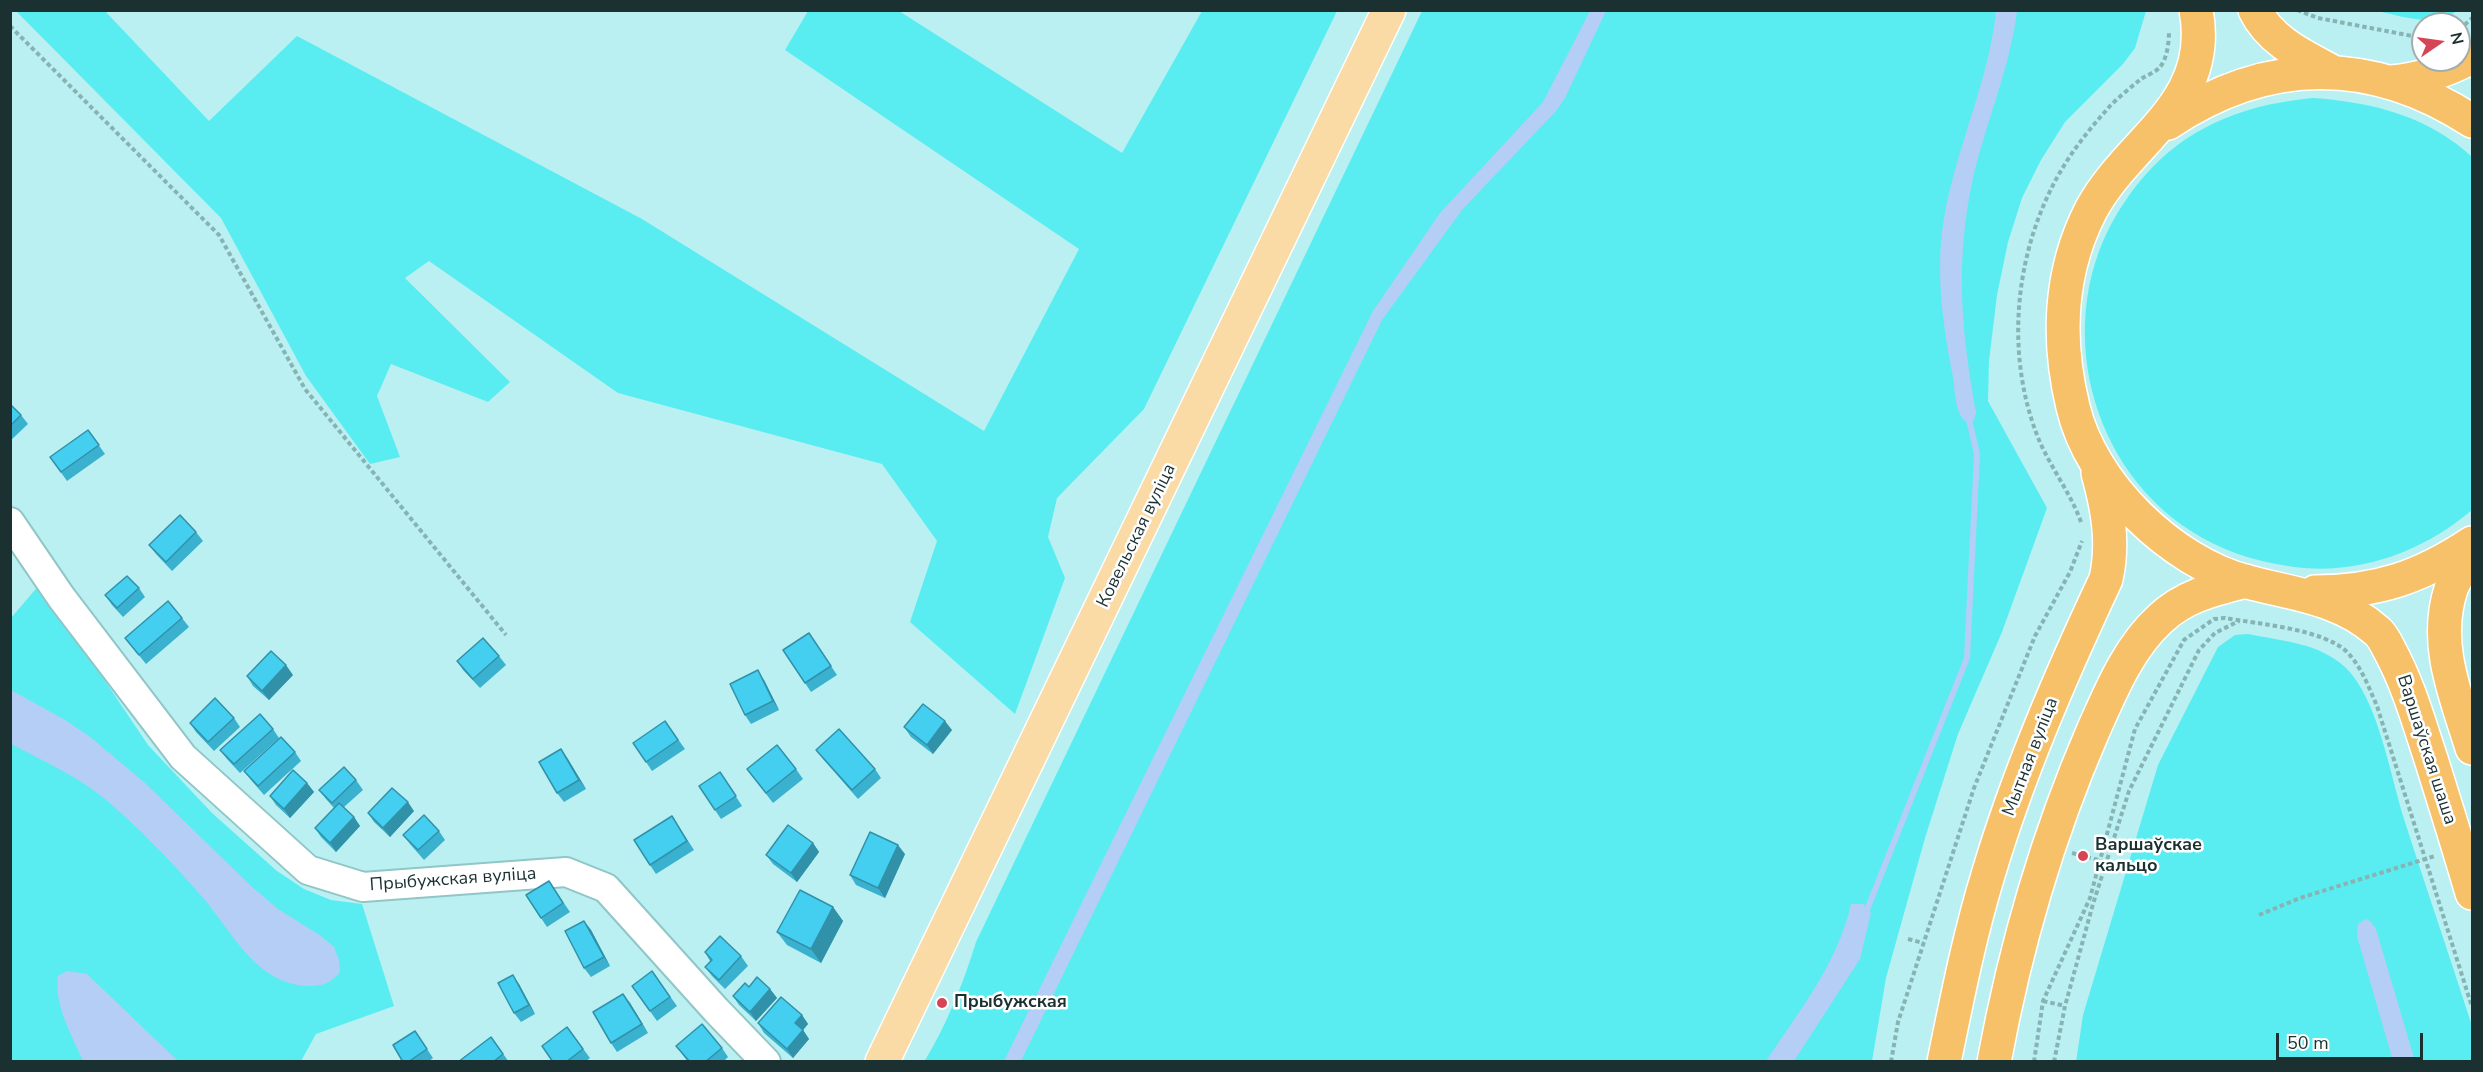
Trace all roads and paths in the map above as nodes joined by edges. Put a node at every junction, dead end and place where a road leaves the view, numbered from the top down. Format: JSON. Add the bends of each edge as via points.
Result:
{"nodes":[{"id":1,"x":1389,"y":10,"type":"edge"},
{"id":2,"x":2196,"y":10,"type":"edge"},
{"id":3,"x":2255,"y":10,"type":"edge"},
{"id":4,"x":2297,"y":10,"type":"edge"},
{"id":5,"x":10,"y":26,"type":"edge"},
{"id":6,"x":2411,"y":36,"type":"edge"},
{"id":7,"x":2472,"y":57,"type":"edge"},
{"id":8,"x":2333,"y":72,"type":"junction"},
{"id":9,"x":2392,"y":82,"type":"junction"},
{"id":10,"x":2472,"y":121,"type":"edge"},
{"id":11,"x":2158,"y":130,"type":"junction"},
{"id":12,"x":2093,"y":457,"type":"junction"},
{"id":13,"x":2073,"y":507,"type":"dead end"},
{"id":14,"x":10,"y":522,"type":"edge"},
{"id":15,"x":2082,"y":529,"type":"dead end"},
{"id":16,"x":2084,"y":538,"type":"dead end"},
{"id":17,"x":2472,"y":543,"type":"edge"},
{"id":18,"x":2472,"y":553,"type":"edge"},
{"id":19,"x":2246,"y":581,"type":"junction"},
{"id":20,"x":2295,"y":591,"type":"junction"},
{"id":21,"x":2239,"y":621,"type":"junction"},
{"id":22,"x":506,"y":635,"type":"dead end"},
{"id":23,"x":2472,"y":748,"type":"edge"},
{"id":24,"x":2048,"y":848,"type":"junction"},
{"id":25,"x":2458,"y":848,"type":"junction"},
{"id":26,"x":2426,"y":859,"type":"junction"},
{"id":27,"x":2101,"y":861,"type":"junction"},
{"id":28,"x":2106,"y":862,"type":"junction"},
{"id":29,"x":2472,"y":893,"type":"edge"},
{"id":30,"x":2259,"y":915,"type":"dead end"},
{"id":31,"x":1908,"y":939,"type":"dead end"},
{"id":32,"x":1923,"y":943,"type":"junction"},
{"id":33,"x":2043,"y":1001,"type":"junction"},
{"id":34,"x":2065,"y":1006,"type":"junction"},
{"id":35,"x":2472,"y":1007,"type":"edge"},
{"id":36,"x":766,"y":1062,"type":"edge"},
{"id":37,"x":882,"y":1062,"type":"edge"},
{"id":38,"x":1891,"y":1062,"type":"edge"},
{"id":39,"x":1944,"y":1062,"type":"edge"},
{"id":40,"x":1994,"y":1062,"type":"edge"},
{"id":41,"x":2034,"y":1062,"type":"edge"},
{"id":42,"x":2054,"y":1062,"type":"edge"}],
"edges":[{"from":1,"to":37,"type":"main road","name":"Ковельская вуліца"},
{"from":2,"to":11,"type":"highway","name":"Варшаўская шаша","via":[[2198,56],[2189,85]]},
{"from":3,"to":8,"type":"highway","name":"Варшаўская шаша","via":[[2288,48]]},
{"from":4,"to":6,"type":"path","via":[[2318,18]]},
{"from":5,"to":22,"type":"path","via":[[219,235],[305,389]]},
{"from":7,"to":9,"type":"highway","via":[[2448,70]]},
{"from":8,"to":9,"type":"highway","name":"Варшаўская шаша"},
{"from":8,"to":11,"type":"highway","name":"Варшаўская шаша","via":[[2286,74],[2240,85],[2197,104]]},
{"from":9,"to":10,"type":"highway","name":"Варшаўская шаша","via":[[2433,98]]},
{"from":11,"to":12,"type":"highway","name":"Варшаўская шаша","via":[[2121,167],[2091,210],[2072,259],[2062,311],[2063,362],[2073,411]]},
{"from":12,"to":19,"type":"highway","name":"Варшаўская шаша","via":[[2122,499],[2157,534],[2199,562]]},
{"from":12,"to":39,"type":"highway","name":"Мытная вуліца","via":[[2110,536],[2106,579],[2036,740],[1988,874],[1965,956]]},
{"from":13,"to":15,"type":"path"},
{"from":14,"to":36,"type":"street","name":"Прыбужская вуліца","via":[[61,597],[183,757],[308,870],[363,887],[566,872],[606,888]]},
{"from":16,"to":32,"type":"path","via":[[2035,636],[1987,755]]},
{"from":17,"to":20,"type":"highway","name":"Варшаўская шаша","via":[[2441,563],[2394,582],[2345,592]]},
{"from":18,"to":23,"type":"highway","via":[[2452,587],[2444,616],[2445,661]]},
{"from":19,"to":20,"type":"highway","name":"Варшаўская шаша"},
{"from":19,"to":24,"type":"highway","via":[[2181,601],[2142,639],[2106,701]]},
{"from":20,"to":25,"type":"highway","name":"Варшаўская шаша","via":[[2347,609],[2379,632],[2405,678]]},
{"from":21,"to":26,"type":"path","via":[[2316,635],[2349,654],[2377,706]]},
{"from":21,"to":27,"type":"path","via":[[2214,619],[2184,640],[2135,729]]},
{"from":21,"to":28,"type":"path","via":[[2215,633],[2199,650],[2129,791]]},
{"from":24,"to":27,"type":"path"},
{"from":24,"to":40,"type":"highway","via":[[2006,996]]},
{"from":25,"to":26,"type":"path"},
{"from":25,"to":29,"type":"highway","name":"Варшаўская шаша"},
{"from":26,"to":30,"type":"path","via":[[2300,898]]},
{"from":26,"to":35,"type":"path"},
{"from":27,"to":28,"type":"path"},
{"from":27,"to":33,"type":"path","via":[[2090,898]]},
{"from":28,"to":34,"type":"path"},
{"from":31,"to":32,"type":"path"},
{"from":32,"to":38,"type":"path","via":[[1898,1022]]},
{"from":33,"to":34,"type":"path"},
{"from":33,"to":41,"type":"path"},
{"from":34,"to":42,"type":"path"}]}
